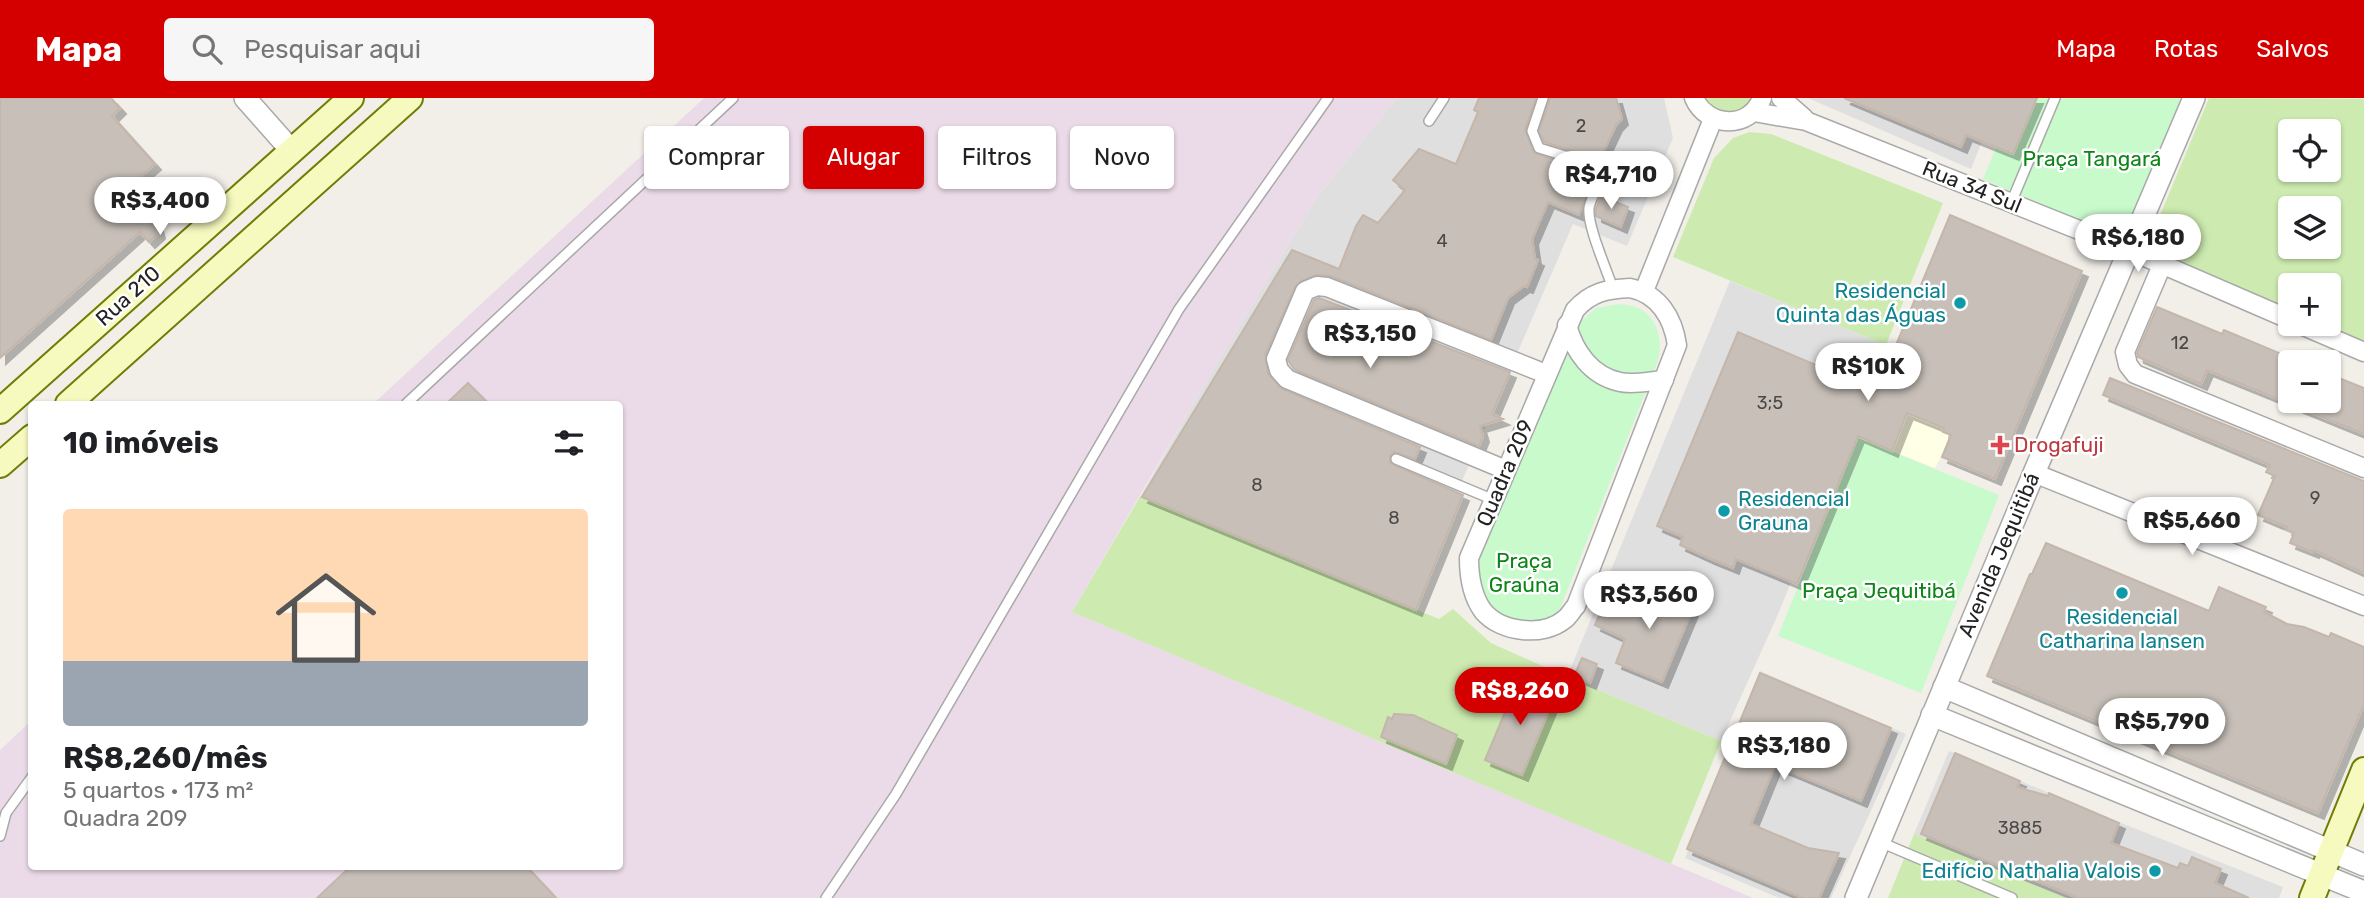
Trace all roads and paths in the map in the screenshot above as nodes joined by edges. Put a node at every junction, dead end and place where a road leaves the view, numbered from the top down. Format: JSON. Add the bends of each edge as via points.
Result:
{"nodes":[{"id":1,"x":245,"y":98,"type":"edge"},
{"id":2,"x":351,"y":98,"type":"edge"},
{"id":3,"x":410,"y":98,"type":"edge"},
{"id":4,"x":733,"y":98,"type":"edge"},
{"id":5,"x":1328,"y":98,"type":"edge"},
{"id":6,"x":1444,"y":98,"type":"edge"},
{"id":7,"x":1543,"y":98,"type":"edge"},
{"id":8,"x":1694,"y":98,"type":"edge"},
{"id":9,"x":1780,"y":98,"type":"edge"},
{"id":10,"x":2055,"y":98,"type":"edge"},
{"id":11,"x":2194,"y":98,"type":"edge"},
{"id":12,"x":1758,"y":105,"type":"edge"},
{"id":13,"x":1713,"y":119,"type":"junction"},
{"id":14,"x":1429,"y":121,"type":"dead end"},
{"id":15,"x":1807,"y":121,"type":"junction"},
{"id":16,"x":291,"y":149,"type":"junction"},
{"id":17,"x":2011,"y":203,"type":"junction"},
{"id":18,"x":2129,"y":250,"type":"junction"},
{"id":19,"x":2162,"y":265,"type":"junction"},
{"id":20,"x":1613,"y":289,"type":"junction"},
{"id":21,"x":1644,"y":291,"type":"junction"},
{"id":22,"x":2278,"y":314,"type":"edge"},
{"id":23,"x":1567,"y":324,"type":"junction"},
{"id":24,"x":2327,"y":336,"type":"edge"},
{"id":25,"x":2364,"y":352,"type":"edge"},
{"id":26,"x":1546,"y":374,"type":"junction"},
{"id":27,"x":1664,"y":380,"type":"junction"},
{"id":28,"x":71,"y":401,"type":"edge"},
{"id":29,"x":410,"y":401,"type":"edge"},
{"id":30,"x":0,"y":411,"type":"edge"},
{"id":31,"x":28,"y":440,"type":"edge"},
{"id":32,"x":1396,"y":459,"type":"dead end"},
{"id":33,"x":0,"y":465,"type":"edge"},
{"id":34,"x":2364,"y":468,"type":"edge"},
{"id":35,"x":1506,"y":470,"type":"junction"},
{"id":36,"x":2034,"y":472,"type":"junction"},
{"id":37,"x":1494,"y":500,"type":"junction"},
{"id":38,"x":2364,"y":606,"type":"edge"},
{"id":39,"x":1944,"y":687,"type":"junction"},
{"id":40,"x":1932,"y":715,"type":"junction"},
{"id":41,"x":2038,"y":728,"type":"junction"},
{"id":42,"x":2026,"y":755,"type":"junction"},
{"id":43,"x":2364,"y":770,"type":"edge"},
{"id":44,"x":28,"y":783,"type":"edge"},
{"id":45,"x":0,"y":836,"type":"edge"},
{"id":46,"x":1880,"y":842,"type":"junction"},
{"id":47,"x":2330,"y":851,"type":"junction"},
{"id":48,"x":2364,"y":866,"type":"edge"},
{"id":49,"x":2321,"y":875,"type":"junction"},
{"id":50,"x":2364,"y":892,"type":"edge"},
{"id":51,"x":826,"y":898,"type":"edge"},
{"id":52,"x":1856,"y":898,"type":"edge"},
{"id":53,"x":2012,"y":898,"type":"edge"},
{"id":54,"x":2312,"y":898,"type":"edge"}],
"edges":[{"from":1,"to":16,"type":"street"},
{"from":2,"to":16,"type":"main road","name":"Rua 210"},
{"from":3,"to":28,"type":"main road","name":"Rua 210"},
{"from":4,"to":29,"type":"lane"},
{"from":5,"to":51,"type":"lane","via":[[1179,309],[896,794]]},
{"from":6,"to":14,"type":"lane"},
{"from":7,"to":20,"type":"lane","via":[[1532,131],[1539,148],[1598,166],[1601,171],[1590,219]]},
{"from":8,"to":13,"type":"street"},
{"from":9,"to":15,"type":"street","name":"Rua 34 Sul"},
{"from":10,"to":17,"type":"lane"},
{"from":11,"to":18,"type":"street","name":"Avenida Jequitibá"},
{"from":12,"to":13,"type":"street","via":[[1735,122]]},
{"from":12,"to":15,"type":"street","name":"Rua 34 Sul"},
{"from":13,"to":21,"type":"street"},
{"from":15,"to":17,"type":"street","name":"Rua 34 Sul"},
{"from":16,"to":30,"type":"main road","name":"Rua 210"},
{"from":17,"to":18,"type":"street","name":"Rua 34 Sul"},
{"from":18,"to":19,"type":"street","name":"Rua 34 Sul"},
{"from":18,"to":36,"type":"street","name":"Avenida Jequitibá"},
{"from":19,"to":22,"type":"street","name":"Rua 34 Sul"},
{"from":19,"to":34,"type":"street","via":[[2125,352],[2135,374]]},
{"from":20,"to":21,"type":"street","name":"Quadra 209"},
{"from":20,"to":23,"type":"street","name":"Quadra 209","via":[[1583,300]]},
{"from":21,"to":27,"type":"street","name":"Quadra 209","via":[[1667,313],[1675,329],[1677,345]]},
{"from":23,"to":26,"type":"street","name":"Quadra 209"},
{"from":23,"to":27,"type":"street","via":[[1583,360],[1600,373],[1620,382]]},
{"from":24,"to":25,"type":"street"},
{"from":26,"to":35,"type":"street","name":"Quadra 209"},
{"from":26,"to":35,"type":"street","via":[[1317,286],[1306,291],[1276,359],[1287,379]]},
{"from":27,"to":37,"type":"street","name":"Quadra 209","via":[[1576,606],[1554,626],[1520,630],[1505,625],[1484,612],[1476,599],[1469,558]]},
{"from":31,"to":33,"type":"main road"},
{"from":32,"to":37,"type":"lane"},
{"from":35,"to":37,"type":"street","name":"Quadra 209"},
{"from":36,"to":38,"type":"street"},
{"from":36,"to":39,"type":"street","name":"Avenida Jequitibá"},
{"from":39,"to":40,"type":"street","name":"Avenida Jequitibá"},
{"from":39,"to":41,"type":"street"},
{"from":40,"to":42,"type":"street"},
{"from":40,"to":46,"type":"street","name":"Avenida Jequitibá"},
{"from":41,"to":42,"type":"street"},
{"from":41,"to":47,"type":"street"},
{"from":42,"to":49,"type":"street"},
{"from":43,"to":47,"type":"main road"},
{"from":44,"to":45,"type":"lane","via":[[6,813]]},
{"from":46,"to":52,"type":"street","name":"Avenida Jequitibá"},
{"from":46,"to":53,"type":"lane"},
{"from":47,"to":48,"type":"street"},
{"from":47,"to":49,"type":"main road"},
{"from":49,"to":50,"type":"street"},
{"from":49,"to":54,"type":"main road"}]}
